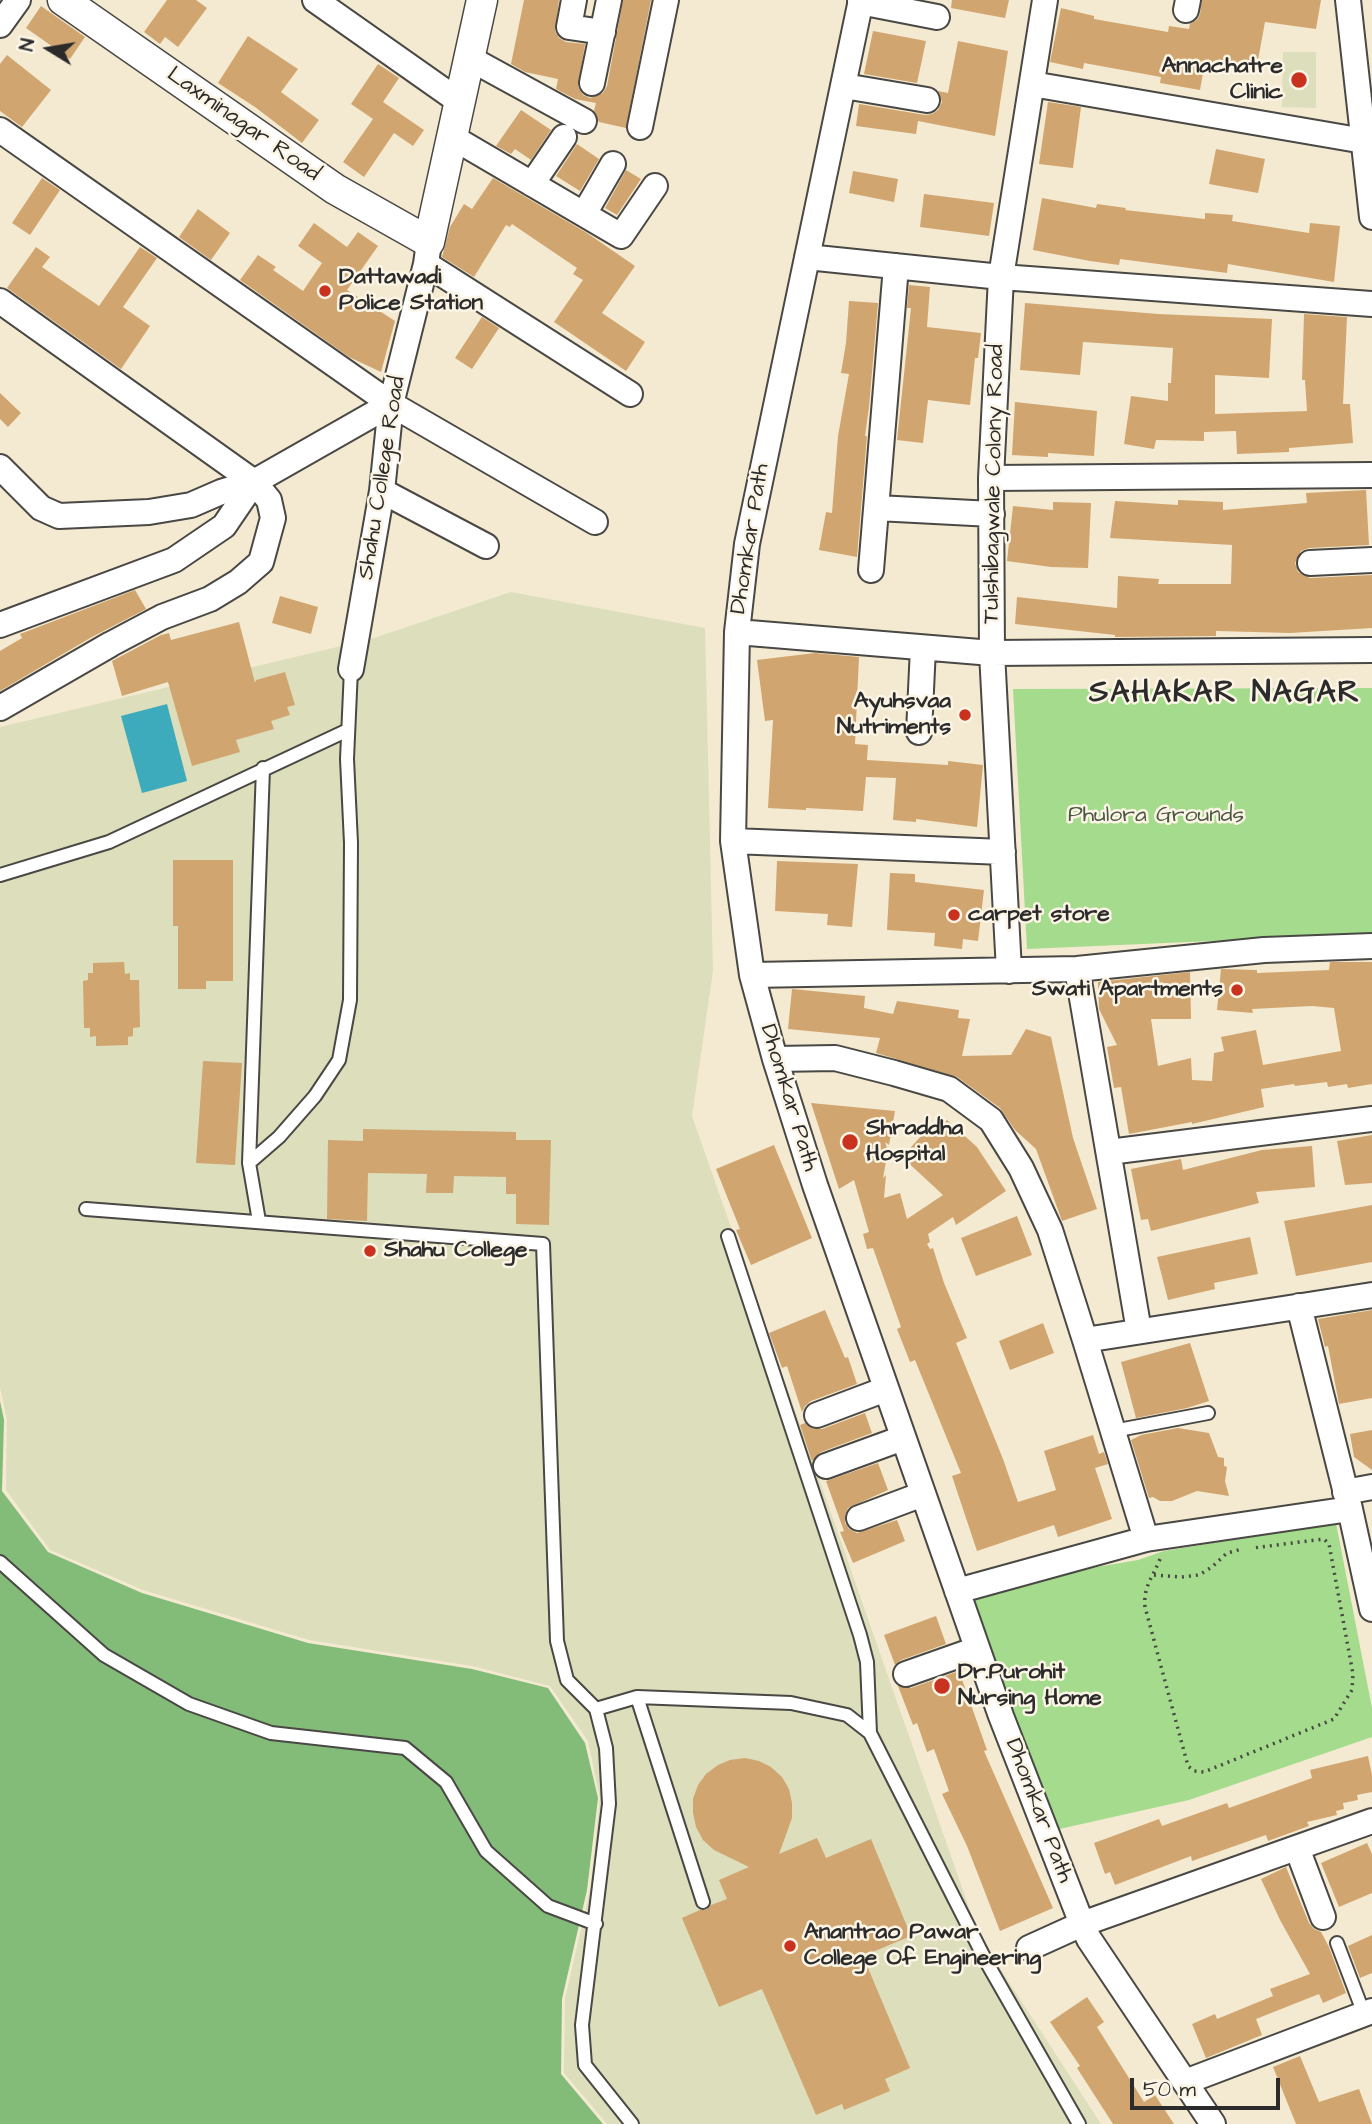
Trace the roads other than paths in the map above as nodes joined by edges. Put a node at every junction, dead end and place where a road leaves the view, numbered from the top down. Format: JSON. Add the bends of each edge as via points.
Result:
{"nodes":[{"id":1,"x":18,"y":0,"type":"edge"},
{"id":2,"x":63,"y":0,"type":"edge"},
{"id":3,"x":315,"y":0,"type":"edge"},
{"id":4,"x":482,"y":0,"type":"edge"},
{"id":5,"x":574,"y":0,"type":"edge"},
{"id":6,"x":609,"y":0,"type":"edge"},
{"id":7,"x":666,"y":0,"type":"edge"},
{"id":8,"x":1045,"y":0,"type":"edge"},
{"id":9,"x":1348,"y":0,"type":"edge"},
{"id":10,"x":860,"y":1,"type":"edge"},
{"id":11,"x":937,"y":17,"type":"dead end"},
{"id":12,"x":0,"y":25,"type":"edge"},
{"id":13,"x":603,"y":33,"type":"junction"},
{"id":14,"x":469,"y":58,"type":"junction"},
{"id":15,"x":592,"y":83,"type":"dead end"},
{"id":16,"x":1032,"y":84,"type":"junction"},
{"id":17,"x":844,"y":86,"type":"junction"},
{"id":18,"x":927,"y":100,"type":"dead end"},
{"id":19,"x":460,"y":102,"type":"junction"},
{"id":20,"x":584,"y":121,"type":"dead end"},
{"id":21,"x":640,"y":127,"type":"dead end"},
{"id":22,"x":0,"y":130,"type":"edge"},
{"id":23,"x":452,"y":136,"type":"junction"},
{"id":24,"x":564,"y":138,"type":"dead end"},
{"id":25,"x":1364,"y":141,"type":"junction"},
{"id":26,"x":613,"y":164,"type":"dead end"},
{"id":27,"x":532,"y":184,"type":"junction"},
{"id":28,"x":655,"y":186,"type":"dead end"},
{"id":29,"x":584,"y":214,"type":"junction"},
{"id":30,"x":1372,"y":217,"type":"edge"},
{"id":31,"x":427,"y":253,"type":"junction"},
{"id":32,"x":807,"y":257,"type":"junction"},
{"id":33,"x":896,"y":266,"type":"junction"},
{"id":34,"x":1001,"y":277,"type":"junction"},
{"id":35,"x":0,"y":301,"type":"edge"},
{"id":36,"x":1372,"y":304,"type":"edge"},
{"id":37,"x":630,"y":394,"type":"dead end"},
{"id":38,"x":391,"y":404,"type":"junction"},
{"id":39,"x":0,"y":467,"type":"edge"},
{"id":40,"x":1372,"y":475,"type":"edge"},
{"id":41,"x":992,"y":478,"type":"junction"},
{"id":42,"x":254,"y":482,"type":"junction"},
{"id":43,"x":382,"y":491,"type":"junction"},
{"id":44,"x":877,"y":508,"type":"junction"},
{"id":45,"x":992,"y":514,"type":"junction"},
{"id":46,"x":595,"y":522,"type":"dead end"},
{"id":47,"x":486,"y":545,"type":"dead end"},
{"id":48,"x":1372,"y":560,"type":"edge"},
{"id":49,"x":1310,"y":563,"type":"dead end"},
{"id":50,"x":872,"y":570,"type":"dead end"},
{"id":51,"x":3,"y":617,"type":"edge"},
{"id":52,"x":737,"y":632,"type":"junction"},
{"id":53,"x":923,"y":648,"type":"junction"},
{"id":54,"x":1372,"y":650,"type":"edge"},
{"id":55,"x":992,"y":653,"type":"junction"},
{"id":56,"x":351,"y":669,"type":"joint"},
{"id":57,"x":0,"y":708,"type":"edge"},
{"id":58,"x":348,"y":730,"type":"junction"},
{"id":59,"x":919,"y":732,"type":"dead end"},
{"id":60,"x":263,"y":768,"type":"junction"},
{"id":61,"x":733,"y":841,"type":"junction"},
{"id":62,"x":1003,"y":852,"type":"junction"},
{"id":63,"x":0,"y":875,"type":"edge"},
{"id":64,"x":1372,"y":946,"type":"edge"},
{"id":65,"x":1077,"y":968,"type":"junction"},
{"id":66,"x":1009,"y":971,"type":"junction"},
{"id":67,"x":752,"y":975,"type":"junction"},
{"id":68,"x":775,"y":1059,"type":"junction"},
{"id":69,"x":1372,"y":1119,"type":"edge"},
{"id":70,"x":1108,"y":1152,"type":"junction"},
{"id":71,"x":248,"y":1163,"type":"junction"},
{"id":72,"x":86,"y":1209,"type":"dead end"},
{"id":73,"x":259,"y":1221,"type":"junction"},
{"id":74,"x":728,"y":1236,"type":"dead end"},
{"id":75,"x":1372,"y":1295,"type":"edge"},
{"id":76,"x":1299,"y":1306,"type":"junction"},
{"id":77,"x":1139,"y":1331,"type":"junction"},
{"id":78,"x":1085,"y":1340,"type":"junction"},
{"id":79,"x":886,"y":1389,"type":"junction"},
{"id":80,"x":1208,"y":1413,"type":"dead end"},
{"id":81,"x":817,"y":1415,"type":"dead end"},
{"id":82,"x":1113,"y":1431,"type":"junction"},
{"id":83,"x":903,"y":1438,"type":"junction"},
{"id":84,"x":826,"y":1466,"type":"dead end"},
{"id":85,"x":1372,"y":1487,"type":"edge"},
{"id":86,"x":923,"y":1494,"type":"junction"},
{"id":87,"x":1348,"y":1501,"type":"junction"},
{"id":88,"x":859,"y":1518,"type":"dead end"},
{"id":89,"x":1146,"y":1539,"type":"junction"},
{"id":90,"x":0,"y":1562,"type":"edge"},
{"id":91,"x":957,"y":1591,"type":"junction"},
{"id":92,"x":1372,"y":1609,"type":"edge"},
{"id":93,"x":977,"y":1649,"type":"junction"},
{"id":94,"x":906,"y":1674,"type":"dead end"},
{"id":95,"x":637,"y":1697,"type":"junction"},
{"id":96,"x":596,"y":1709,"type":"junction"},
{"id":97,"x":870,"y":1733,"type":"junction"},
{"id":98,"x":1372,"y":1821,"type":"edge"},
{"id":99,"x":1297,"y":1848,"type":"junction"},
{"id":100,"x":703,"y":1902,"type":"dead end"},
{"id":101,"x":1323,"y":1917,"type":"dead end"},
{"id":102,"x":596,"y":1924,"type":"junction"},
{"id":103,"x":1082,"y":1924,"type":"junction"},
{"id":104,"x":1337,"y":1943,"type":"dead end"},
{"id":105,"x":1029,"y":1948,"type":"dead end"},
{"id":106,"x":1368,"y":2013,"type":"edge"},
{"id":107,"x":1185,"y":2082,"type":"junction"},
{"id":108,"x":632,"y":2124,"type":"edge"},
{"id":109,"x":1079,"y":2124,"type":"edge"},
{"id":110,"x":1213,"y":2124,"type":"edge"}],
"edges":[{"from":1,"to":12,"type":"street"},
{"from":2,"to":31,"type":"street","name":"Laxminagar Road"},
{"from":3,"to":19,"type":"street"},
{"from":4,"to":14,"type":"street","name":"Shahu College Road"},
{"from":5,"to":13,"type":"street","via":[[569,27]]},
{"from":6,"to":13,"type":"street"},
{"from":7,"to":21,"type":"street"},
{"from":8,"to":16,"type":"street","name":"Tulshibagwale Colony Road"},
{"from":9,"to":25,"type":"street"},
{"from":10,"to":11,"type":"street"},
{"from":10,"to":17,"type":"street","name":"Dhomkar Path"},
{"from":13,"to":15,"type":"street"},
{"from":14,"to":19,"type":"street","name":"Shahu College Road"},
{"from":14,"to":20,"type":"street"},
{"from":16,"to":25,"type":"street"},
{"from":16,"to":34,"type":"street","name":"Tulshibagwale Colony Road"},
{"from":17,"to":18,"type":"street"},
{"from":17,"to":32,"type":"street","name":"Dhomkar Path"},
{"from":19,"to":23,"type":"street","name":"Shahu College Road"},
{"from":22,"to":38,"type":"street"},
{"from":23,"to":27,"type":"street"},
{"from":23,"to":31,"type":"street","name":"Shahu College Road"},
{"from":24,"to":27,"type":"street"},
{"from":25,"to":30,"type":"street"},
{"from":26,"to":29,"type":"street"},
{"from":27,"to":29,"type":"street"},
{"from":28,"to":29,"type":"street","via":[[621,236]]},
{"from":31,"to":37,"type":"street"},
{"from":31,"to":38,"type":"street","name":"Shahu College Road"},
{"from":32,"to":33,"type":"street"},
{"from":32,"to":52,"type":"street","name":"Dhomkar Path","via":[[747,544]]},
{"from":33,"to":34,"type":"street"},
{"from":33,"to":44,"type":"street"},
{"from":34,"to":36,"type":"street"},
{"from":34,"to":41,"type":"street","name":"Tulshibagwale Colony Road"},
{"from":35,"to":42,"type":"street"},
{"from":38,"to":42,"type":"street"},
{"from":38,"to":43,"type":"street","name":"Shahu College Road"},
{"from":38,"to":46,"type":"street"},
{"from":39,"to":42,"type":"street","via":[[41,508],[59,516],[191,505]]},
{"from":40,"to":41,"type":"street"},
{"from":41,"to":45,"type":"street","name":"Tulshibagwale Colony Road"},
{"from":42,"to":51,"type":"street","via":[[224,526],[174,560]]},
{"from":42,"to":57,"type":"street","via":[[269,500],[273,518],[261,562],[210,599],[162,617]]},
{"from":43,"to":47,"type":"street"},
{"from":43,"to":56,"type":"street","name":"Shahu College Road"},
{"from":44,"to":45,"type":"street"},
{"from":44,"to":50,"type":"street"},
{"from":45,"to":55,"type":"street","name":"Tulshibagwale Colony Road"},
{"from":48,"to":49,"type":"street"},
{"from":52,"to":53,"type":"street"},
{"from":52,"to":61,"type":"street","name":"Dhomkar Path"},
{"from":53,"to":55,"type":"street"},
{"from":53,"to":59,"type":"street"},
{"from":54,"to":55,"type":"street"},
{"from":55,"to":62,"type":"street","name":"Tulshibagwale Colony Road"},
{"from":56,"to":58,"type":"lane"},
{"from":58,"to":60,"type":"lane"},
{"from":58,"to":71,"type":"lane","via":[[350,1000],[339,1060],[279,1137]]},
{"from":60,"to":63,"type":"lane","via":[[109,842]]},
{"from":60,"to":71,"type":"lane"},
{"from":61,"to":62,"type":"street"},
{"from":61,"to":67,"type":"street","name":"Dhomkar Path"},
{"from":62,"to":66,"type":"street","name":"Tulshibagwale Colony Road"},
{"from":64,"to":65,"type":"street","via":[[1264,950]]},
{"from":65,"to":66,"type":"street"},
{"from":65,"to":70,"type":"street"},
{"from":66,"to":67,"type":"street"},
{"from":67,"to":68,"type":"street","name":"Dhomkar Path"},
{"from":68,"to":78,"type":"street","via":[[835,1058],[894,1073],[949,1089],[991,1120],[1021,1168],[1050,1230]]},
{"from":68,"to":79,"type":"street","name":"Dhomkar Path"},
{"from":69,"to":70,"type":"street"},
{"from":70,"to":77,"type":"street"},
{"from":71,"to":73,"type":"lane"},
{"from":72,"to":73,"type":"lane"},
{"from":73,"to":96,"type":"lane","via":[[543,1244],[557,1641],[567,1680]]},
{"from":74,"to":97,"type":"lane","via":[[860,1634],[867,1662]]},
{"from":75,"to":76,"type":"street"},
{"from":76,"to":77,"type":"street"},
{"from":76,"to":87,"type":"street"},
{"from":77,"to":78,"type":"street"},
{"from":78,"to":82,"type":"street"},
{"from":79,"to":81,"type":"street"},
{"from":79,"to":83,"type":"street","name":"Dhomkar Path"},
{"from":80,"to":82,"type":"lane"},
{"from":82,"to":89,"type":"street"},
{"from":83,"to":84,"type":"street"},
{"from":83,"to":86,"type":"street","name":"Dhomkar Path"},
{"from":85,"to":87,"type":"street"},
{"from":86,"to":88,"type":"street"},
{"from":86,"to":91,"type":"street","name":"Dhomkar Path"},
{"from":87,"to":89,"type":"street"},
{"from":87,"to":92,"type":"street"},
{"from":89,"to":91,"type":"street"},
{"from":90,"to":102,"type":"lane","via":[[104,1655],[189,1704],[271,1733],[405,1748],[446,1782],[486,1851],[548,1906]]},
{"from":91,"to":93,"type":"street","name":"Dhomkar Path"},
{"from":93,"to":94,"type":"street"},
{"from":93,"to":103,"type":"street","name":"Dhomkar Path"},
{"from":95,"to":96,"type":"lane"},
{"from":95,"to":97,"type":"lane","via":[[792,1703],[847,1715]]},
{"from":95,"to":100,"type":"lane"},
{"from":96,"to":102,"type":"lane","via":[[606,1748],[609,1804]]},
{"from":97,"to":109,"type":"lane","via":[[986,1963]]},
{"from":98,"to":99,"type":"street"},
{"from":99,"to":101,"type":"street"},
{"from":99,"to":103,"type":"street"},
{"from":102,"to":108,"type":"lane","via":[[582,2025],[585,2065]]},
{"from":103,"to":105,"type":"street"},
{"from":103,"to":107,"type":"street","name":"Dhomkar Path"},
{"from":104,"to":106,"type":"lane"},
{"from":106,"to":107,"type":"street"},
{"from":107,"to":110,"type":"street","name":"Dhomkar Path"}]}
